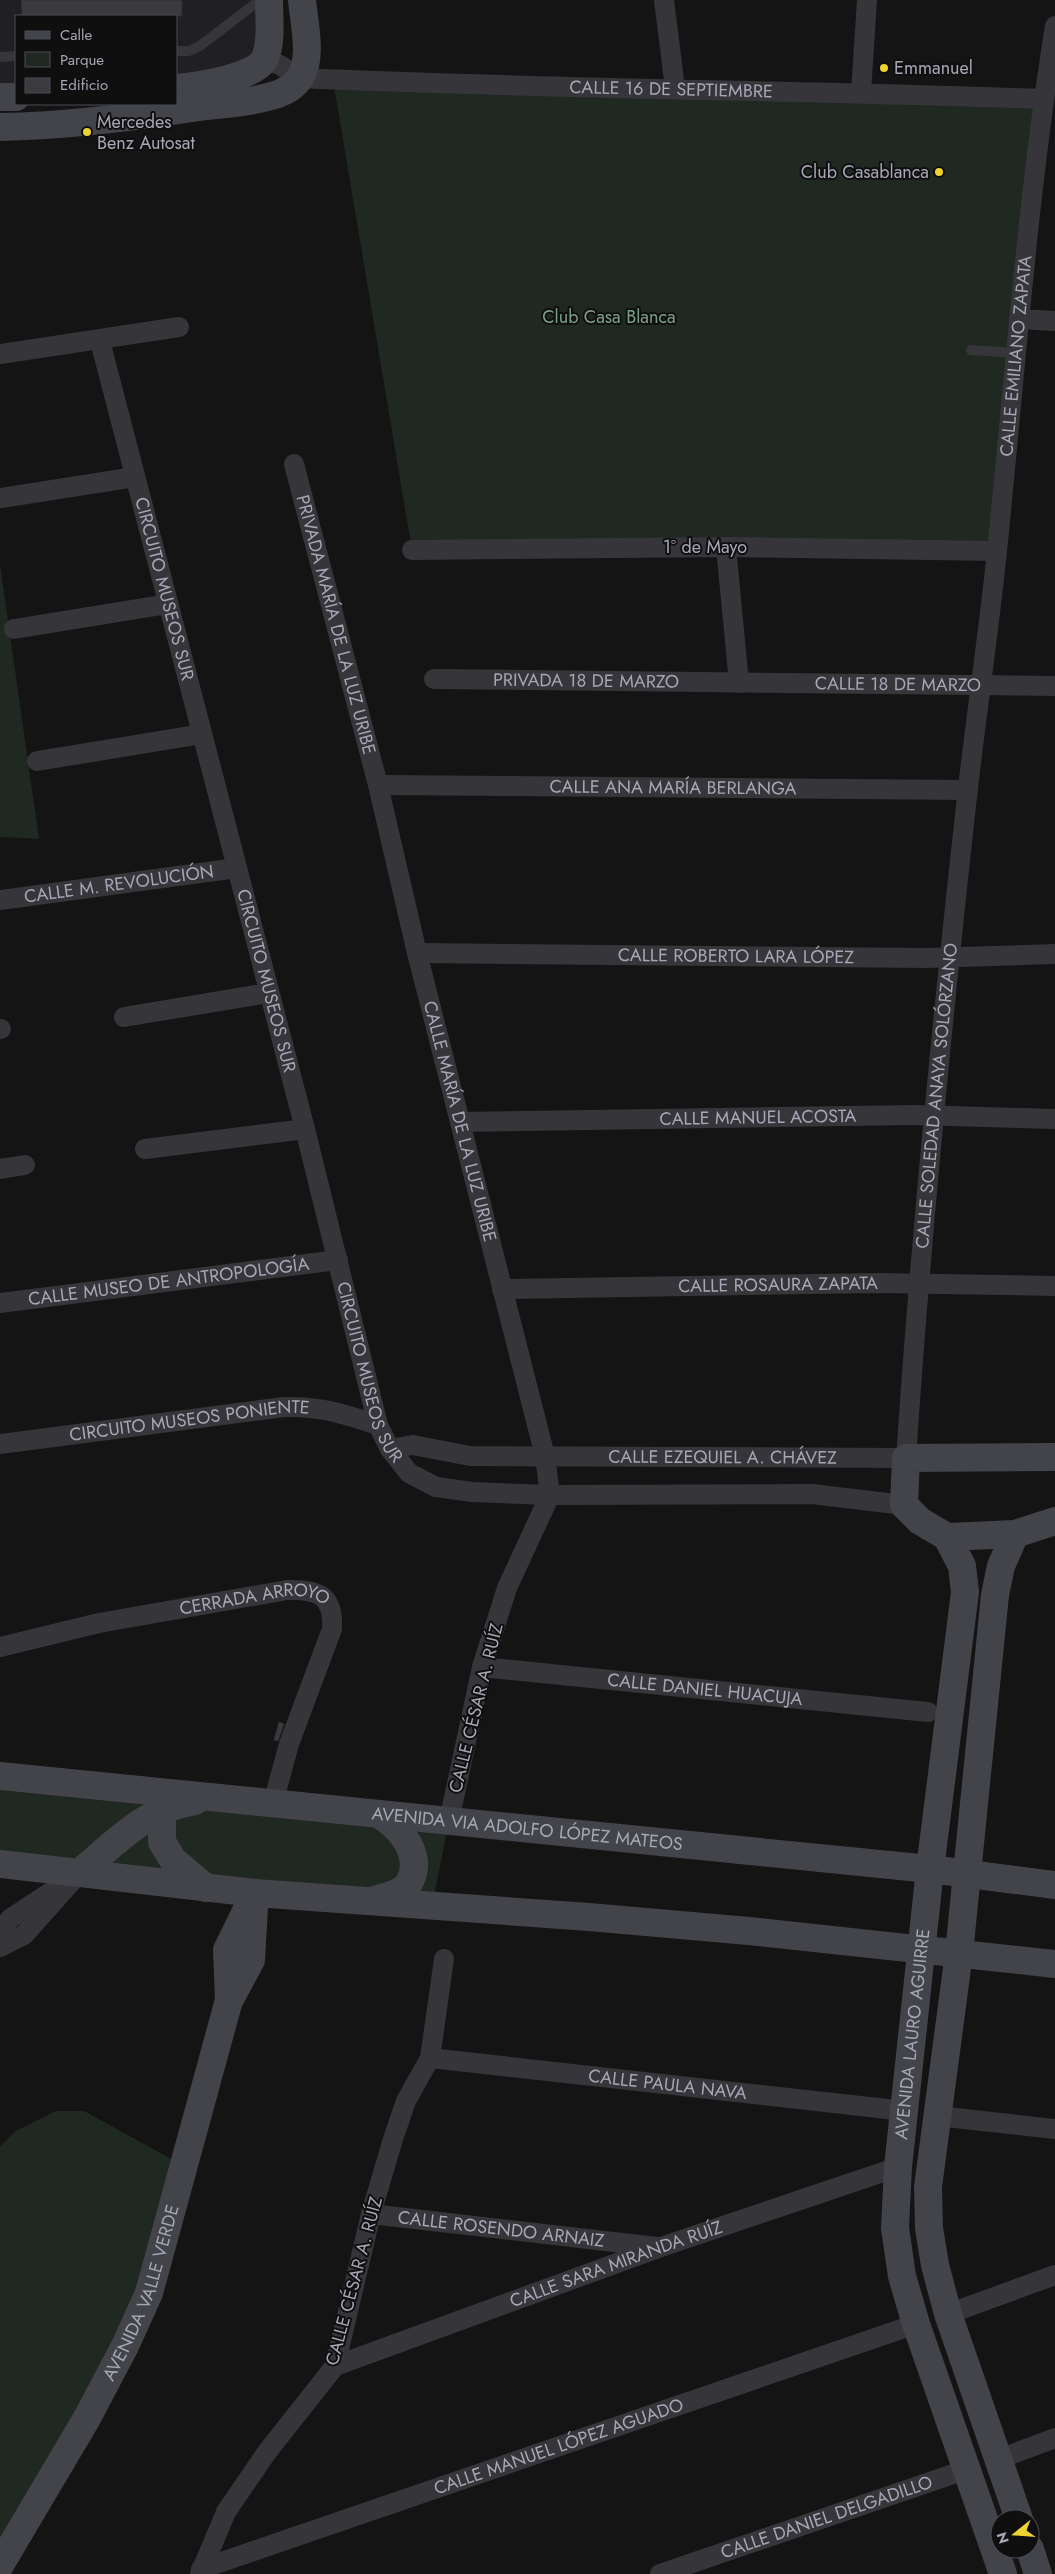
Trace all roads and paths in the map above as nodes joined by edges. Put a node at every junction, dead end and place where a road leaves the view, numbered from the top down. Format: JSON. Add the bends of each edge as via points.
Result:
{"nodes":[{"id":1,"x":260,"y":0,"type":"edge"},
{"id":2,"x":269,"y":0,"type":"edge"},
{"id":3,"x":302,"y":0,"type":"edge"},
{"id":4,"x":664,"y":0,"type":"edge"},
{"id":5,"x":867,"y":0,"type":"edge"},
{"id":6,"x":1055,"y":26,"type":"edge"},
{"id":7,"x":178,"y":51,"type":"edge"},
{"id":8,"x":15,"y":56,"type":"edge"},
{"id":9,"x":0,"y":57,"type":"edge"},
{"id":10,"x":265,"y":60,"type":"junction"},
{"id":11,"x":300,"y":78,"type":"junction"},
{"id":12,"x":178,"y":88,"type":"edge"},
{"id":13,"x":676,"y":88,"type":"junction"},
{"id":14,"x":861,"y":93,"type":"junction"},
{"id":15,"x":0,"y":97,"type":"edge"},
{"id":16,"x":15,"y":97,"type":"edge"},
{"id":17,"x":1043,"y":99,"type":"junction"},
{"id":18,"x":0,"y":127,"type":"edge"},
{"id":19,"x":1019,"y":319,"type":"junction"},
{"id":20,"x":1055,"y":321,"type":"edge"},
{"id":21,"x":179,"y":327,"type":"dead end"},
{"id":22,"x":100,"y":341,"type":"junction"},
{"id":23,"x":971,"y":350,"type":"dead end"},
{"id":24,"x":1015,"y":353,"type":"junction"},
{"id":25,"x":0,"y":354,"type":"edge"},
{"id":26,"x":294,"y":464,"type":"dead end"},
{"id":27,"x":135,"y":478,"type":"junction"},
{"id":28,"x":1,"y":498,"type":"edge"},
{"id":29,"x":726,"y":547,"type":"junction"},
{"id":30,"x":412,"y":550,"type":"dead end"},
{"id":31,"x":997,"y":551,"type":"junction"},
{"id":32,"x":168,"y":604,"type":"junction"},
{"id":33,"x":14,"y":629,"type":"dead end"},
{"id":34,"x":434,"y":679,"type":"dead end"},
{"id":35,"x":739,"y":683,"type":"junction"},
{"id":36,"x":1055,"y":686,"type":"edge"},
{"id":37,"x":980,"y":687,"type":"junction"},
{"id":38,"x":202,"y":734,"type":"junction"},
{"id":39,"x":37,"y":761,"type":"dead end"},
{"id":40,"x":378,"y":785,"type":"junction"},
{"id":41,"x":968,"y":790,"type":"junction"},
{"id":42,"x":237,"y":868,"type":"junction"},
{"id":43,"x":0,"y":900,"type":"edge"},
{"id":44,"x":417,"y":953,"type":"junction"},
{"id":45,"x":1055,"y":954,"type":"edge"},
{"id":46,"x":951,"y":957,"type":"junction"},
{"id":47,"x":268,"y":993,"type":"junction"},
{"id":48,"x":124,"y":1017,"type":"dead end"},
{"id":49,"x":935,"y":1115,"type":"junction"},
{"id":50,"x":1055,"y":1119,"type":"edge"},
{"id":51,"x":460,"y":1122,"type":"junction"},
{"id":52,"x":305,"y":1129,"type":"junction"},
{"id":53,"x":145,"y":1149,"type":"dead end"},
{"id":54,"x":25,"y":1165,"type":"dead end"},
{"id":55,"x":0,"y":1168,"type":"edge"},
{"id":56,"x":338,"y":1260,"type":"junction"},
{"id":57,"x":918,"y":1284,"type":"junction"},
{"id":58,"x":1055,"y":1286,"type":"edge"},
{"id":59,"x":502,"y":1289,"type":"junction"},
{"id":60,"x":0,"y":1303,"type":"edge"},
{"id":61,"x":378,"y":1425,"type":"junction"},
{"id":62,"x":0,"y":1444,"type":"edge"},
{"id":63,"x":390,"y":1449,"type":"junction"},
{"id":64,"x":545,"y":1456,"type":"junction"},
{"id":65,"x":906,"y":1458,"type":"junction"},
{"id":66,"x":1055,"y":1458,"type":"edge"},
{"id":67,"x":550,"y":1494,"type":"junction"},
{"id":68,"x":904,"y":1505,"type":"junction"},
{"id":69,"x":1055,"y":1521,"type":"edge"},
{"id":70,"x":1015,"y":1534,"type":"junction"},
{"id":71,"x":947,"y":1537,"type":"junction"},
{"id":72,"x":0,"y":1647,"type":"edge"},
{"id":73,"x":482,"y":1667,"type":"junction"},
{"id":74,"x":928,"y":1712,"type":"dead end"},
{"id":75,"x":0,"y":1776,"type":"edge"},
{"id":76,"x":213,"y":1798,"type":"junction"},
{"id":77,"x":273,"y":1803,"type":"junction"},
{"id":78,"x":162,"y":1810,"type":"junction"},
{"id":79,"x":380,"y":1815,"type":"junction"},
{"id":80,"x":449,"y":1822,"type":"junction"},
{"id":81,"x":0,"y":1864,"type":"edge"},
{"id":82,"x":930,"y":1869,"type":"junction"},
{"id":83,"x":80,"y":1872,"type":"junction"},
{"id":84,"x":967,"y":1873,"type":"junction"},
{"id":85,"x":1055,"y":1885,"type":"edge"},
{"id":86,"x":206,"y":1888,"type":"junction"},
{"id":87,"x":254,"y":1893,"type":"junction"},
{"id":88,"x":364,"y":1902,"type":"junction"},
{"id":89,"x":0,"y":1918,"type":"edge"},
{"id":90,"x":0,"y":1931,"type":"edge"},
{"id":91,"x":0,"y":1947,"type":"edge"},
{"id":92,"x":922,"y":1949,"type":"junction"},
{"id":93,"x":958,"y":1953,"type":"junction"},
{"id":94,"x":444,"y":1960,"type":"dead end"},
{"id":95,"x":1055,"y":1964,"type":"edge"},
{"id":96,"x":430,"y":2058,"type":"junction"},
{"id":97,"x":904,"y":2112,"type":"junction"},
{"id":98,"x":937,"y":2116,"type":"junction"},
{"id":99,"x":1055,"y":2129,"type":"edge"},
{"id":100,"x":898,"y":2167,"type":"junction"},
{"id":101,"x":371,"y":2214,"type":"junction"},
{"id":102,"x":660,"y":2247,"type":"junction"},
{"id":103,"x":1055,"y":2275,"type":"edge"},
{"id":104,"x":948,"y":2314,"type":"junction"},
{"id":105,"x":916,"y":2324,"type":"junction"},
{"id":106,"x":335,"y":2366,"type":"junction"},
{"id":107,"x":1055,"y":2438,"type":"edge"},
{"id":108,"x":999,"y":2459,"type":"junction"},
{"id":109,"x":966,"y":2470,"type":"junction"},
{"id":110,"x":1016,"y":2509,"type":"edge"},
{"id":111,"x":1033,"y":2559,"type":"edge"},
{"id":112,"x":0,"y":2565,"type":"edge"},
{"id":113,"x":200,"y":2572,"type":"edge"},
{"id":114,"x":660,"y":2574,"type":"edge"},
{"id":115,"x":1003,"y":2574,"type":"edge"},
{"id":116,"x":1038,"y":2574,"type":"edge"}],
"edges":[{"from":1,"to":7,"type":"lane","via":[[200,46]]},
{"from":2,"to":10,"type":"street"},
{"from":3,"to":11,"type":"street","via":[[306,56]]},
{"from":4,"to":13,"type":"street"},
{"from":5,"to":14,"type":"street"},
{"from":6,"to":17,"type":"street","name":"CALLE EMILIANO ZAPATA"},
{"from":8,"to":9,"type":"lane"},
{"from":10,"to":11,"type":"street","name":"CALLE 16 DE SEPTIEMBRE"},
{"from":10,"to":12,"type":"street","via":[[254,69],[231,78]]},
{"from":11,"to":13,"type":"street","name":"CALLE 16 DE SEPTIEMBRE","via":[[494,86]]},
{"from":11,"to":18,"type":"street","via":[[280,93],[256,100],[110,120]]},
{"from":13,"to":14,"type":"street","name":"CALLE 16 DE SEPTIEMBRE"},
{"from":14,"to":17,"type":"street","name":"CALLE 16 DE SEPTIEMBRE"},
{"from":15,"to":16,"type":"street"},
{"from":17,"to":19,"type":"street","name":"CALLE EMILIANO ZAPATA"},
{"from":19,"to":20,"type":"street"},
{"from":19,"to":24,"type":"street","name":"CALLE EMILIANO ZAPATA"},
{"from":21,"to":22,"type":"street"},
{"from":22,"to":25,"type":"street"},
{"from":22,"to":27,"type":"street","name":"CIRCUITO MUSEOS SUR"},
{"from":23,"to":24,"type":"lane"},
{"from":24,"to":31,"type":"street","name":"CALLE EMILIANO ZAPATA"},
{"from":26,"to":40,"type":"street","name":"PRIVADA MARÍA DE LA LUZ URIBE"},
{"from":27,"to":28,"type":"street"},
{"from":27,"to":32,"type":"street","name":"CIRCUITO MUSEOS SUR"},
{"from":29,"to":30,"type":"street","name":"1º de Mayo"},
{"from":29,"to":31,"type":"street","name":"1º de Mayo"},
{"from":29,"to":35,"type":"street"},
{"from":31,"to":37,"type":"street","name":"CALLE EMILIANO ZAPATA"},
{"from":32,"to":33,"type":"street"},
{"from":32,"to":38,"type":"street","name":"CIRCUITO MUSEOS SUR"},
{"from":34,"to":35,"type":"street","name":"PRIVADA 18 DE MARZO"},
{"from":35,"to":37,"type":"street","name":"CALLE 18 DE MARZO"},
{"from":36,"to":37,"type":"street","name":"CALLE 18 DE MARZO"},
{"from":37,"to":41,"type":"street","name":"CALLE SOLEDAD ANAYA SOLÓRZANO"},
{"from":38,"to":39,"type":"street"},
{"from":38,"to":42,"type":"street","name":"CIRCUITO MUSEOS SUR"},
{"from":40,"to":41,"type":"street","name":"CALLE ANA MARÍA BERLANGA"},
{"from":40,"to":44,"type":"street","name":"CALLE MARÍA DE LA LUZ URIBE"},
{"from":41,"to":46,"type":"street","name":"CALLE SOLEDAD ANAYA SOLÓRZANO"},
{"from":42,"to":43,"type":"street","name":"CALLE M. REVOLUCIÓN"},
{"from":42,"to":47,"type":"street","name":"CIRCUITO MUSEOS SUR"},
{"from":44,"to":46,"type":"street","name":"CALLE ROBERTO LARA LÓPEZ"},
{"from":44,"to":51,"type":"street","name":"CALLE MARÍA DE LA LUZ URIBE"},
{"from":45,"to":46,"type":"street","name":"CALLE ROBERTO LARA LÓPEZ"},
{"from":46,"to":49,"type":"street","name":"CALLE SOLEDAD ANAYA SOLÓRZANO"},
{"from":47,"to":48,"type":"street"},
{"from":47,"to":52,"type":"street","name":"CIRCUITO MUSEOS SUR"},
{"from":49,"to":50,"type":"street","name":"CALLE MANUEL ACOSTA"},
{"from":49,"to":51,"type":"street","name":"CALLE MANUEL ACOSTA"},
{"from":49,"to":57,"type":"street","name":"CALLE SOLEDAD ANAYA SOLÓRZANO"},
{"from":51,"to":59,"type":"street","name":"CALLE MARÍA DE LA LUZ URIBE"},
{"from":52,"to":53,"type":"street"},
{"from":52,"to":56,"type":"street","name":"CIRCUITO MUSEOS SUR"},
{"from":54,"to":55,"type":"street"},
{"from":56,"to":60,"type":"street","name":"CALLE MUSEO DE ANTROPOLOGÍA"},
{"from":56,"to":61,"type":"street","name":"CIRCUITO MUSEOS SUR"},
{"from":57,"to":58,"type":"street","name":"CALLE ROSAURA ZAPATA"},
{"from":57,"to":59,"type":"street","name":"CALLE ROSAURA ZAPATA"},
{"from":57,"to":65,"type":"street","name":"CALLE SOLEDAD ANAYA SOLÓRZANO"},
{"from":59,"to":64,"type":"street","name":"CALLE MARÍA DE LA LUZ URIBE"},
{"from":61,"to":62,"type":"street","name":"CIRCUITO MUSEOS PONIENTE","via":[[311,1406],[284,1407]]},
{"from":61,"to":63,"type":"street","name":"CIRCUITO MUSEOS SUR"},
{"from":63,"to":64,"type":"street","name":"CALLE EZEQUIEL A. CHÁVEZ","via":[[413,1445],[470,1456]]},
{"from":63,"to":67,"type":"street","name":"CIRCUITO MUSEOS SUR","via":[[409,1473],[436,1487],[472,1492]]},
{"from":64,"to":65,"type":"street","name":"CALLE EZEQUIEL A. CHÁVEZ"},
{"from":64,"to":67,"type":"street"},
{"from":65,"to":66,"type":"street","name":"CALLE EZEQUIEL A. CHÁVEZ"},
{"from":65,"to":68,"type":"street","name":"CALLE SOLEDAD ANAYA SOLÓRZANO"},
{"from":67,"to":68,"type":"street","name":"CALLE EZEQUIEL A. CHÁVEZ","via":[[812,1494]]},
{"from":67,"to":73,"type":"street","name":"CALLE CÉSAR A. RUÍZ","via":[[507,1588]]},
{"from":68,"to":71,"type":"street","via":[[920,1521]]},
{"from":69,"to":70,"type":"street"},
{"from":70,"to":71,"type":"street"},
{"from":70,"to":84,"type":"street","name":"AVENIDA LAURO AGUIRRE","via":[[1001,1566],[995,1595]]},
{"from":71,"to":82,"type":"street","name":"AVENIDA LAURO AGUIRRE","via":[[962,1566],[965,1592]]},
{"from":72,"to":77,"type":"street","name":"CERRADA ARROYO","via":[[99,1624],[287,1590],[304,1589],[319,1593],[328,1602],[333,1616],[332,1630],[289,1744]]},
{"from":73,"to":74,"type":"street","name":"CALLE DANIEL HUACUJA"},
{"from":73,"to":80,"type":"street","name":"CALLE CÉSAR A. RUÍZ"},
{"from":75,"to":76,"type":"street","name":"AVENIDA VIA ADOLFO LÓPEZ MATEOS"},
{"from":76,"to":77,"type":"street","name":"AVENIDA VIA ADOLFO LÓPEZ MATEOS"},
{"from":76,"to":78,"type":"street"},
{"from":77,"to":79,"type":"street","name":"AVENIDA VIA ADOLFO LÓPEZ MATEOS"},
{"from":78,"to":83,"type":"street","via":[[148,1816]]},
{"from":78,"to":86,"type":"street","via":[[162,1842],[173,1860]]},
{"from":79,"to":80,"type":"street","name":"AVENIDA VIA ADOLFO LÓPEZ MATEOS"},
{"from":79,"to":88,"type":"street","via":[[395,1824],[407,1838],[414,1866],[408,1884],[394,1894]]},
{"from":80,"to":82,"type":"street","name":"AVENIDA VIA ADOLFO LÓPEZ MATEOS"},
{"from":81,"to":83,"type":"street"},
{"from":82,"to":84,"type":"street","name":"AVENIDA VIA ADOLFO LÓPEZ MATEOS"},
{"from":82,"to":92,"type":"street","name":"AVENIDA LAURO AGUIRRE"},
{"from":83,"to":86,"type":"street"},
{"from":83,"to":89,"type":"street","via":[[5,1910]]},
{"from":83,"to":90,"type":"street","via":[[11,1918]]},
{"from":83,"to":91,"type":"street","via":[[24,1935]]},
{"from":84,"to":85,"type":"street","name":"AVENIDA VIA ADOLFO LÓPEZ MATEOS"},
{"from":84,"to":93,"type":"street","name":"AVENIDA LAURO AGUIRRE"},
{"from":86,"to":87,"type":"street"},
{"from":87,"to":88,"type":"street"},
{"from":87,"to":112,"type":"street","name":"AVENIDA VALLE VERDE","via":[[227,1950],[229,2000],[149,2293],[86,2418]]},
{"from":88,"to":92,"type":"street","via":[[589,1917]]},
{"from":92,"to":93,"type":"street"},
{"from":92,"to":97,"type":"street","name":"AVENIDA LAURO AGUIRRE"},
{"from":93,"to":95,"type":"street"},
{"from":93,"to":98,"type":"street","name":"AVENIDA LAURO AGUIRRE"},
{"from":94,"to":96,"type":"street","name":"CALLE CÉSAR A. RUÍZ"},
{"from":96,"to":97,"type":"street","name":"CALLE PAULA NAVA"},
{"from":96,"to":101,"type":"street","name":"CALLE CÉSAR A. RUÍZ","via":[[406,2101]]},
{"from":97,"to":100,"type":"street","name":"AVENIDA LAURO AGUIRRE"},
{"from":98,"to":99,"type":"street"},
{"from":98,"to":104,"type":"street","name":"AVENIDA LAURO AGUIRRE","via":[[928,2187],[929,2228]]},
{"from":100,"to":102,"type":"street","name":"CALLE SARA MIRANDA RUÍZ"},
{"from":100,"to":105,"type":"street","name":"AVENIDA LAURO AGUIRRE","via":[[895,2228],[902,2276]]},
{"from":101,"to":102,"type":"street","name":"CALLE ROSENDO ARNAIZ"},
{"from":101,"to":106,"type":"street","name":"CALLE CÉSAR A. RUÍZ"},
{"from":102,"to":106,"type":"street","name":"CALLE SARA MIRANDA RUÍZ"},
{"from":103,"to":104,"type":"street"},
{"from":104,"to":108,"type":"street","name":"AVENIDA LAURO AGUIRRE"},
{"from":105,"to":109,"type":"street","name":"AVENIDA LAURO AGUIRRE"},
{"from":105,"to":113,"type":"street","name":"CALLE MANUEL LÓPEZ AGUADO"},
{"from":106,"to":113,"type":"street","name":"CALLE CÉSAR A. RUÍZ","via":[[267,2452],[226,2512]]},
{"from":107,"to":108,"type":"street"},
{"from":108,"to":110,"type":"street","name":"AVENIDA LAURO AGUIRRE"},
{"from":109,"to":114,"type":"street","name":"CALLE DANIEL DELGADILLO"},
{"from":109,"to":115,"type":"street","name":"AVENIDA LAURO AGUIRRE"},
{"from":111,"to":116,"type":"street"}]}
